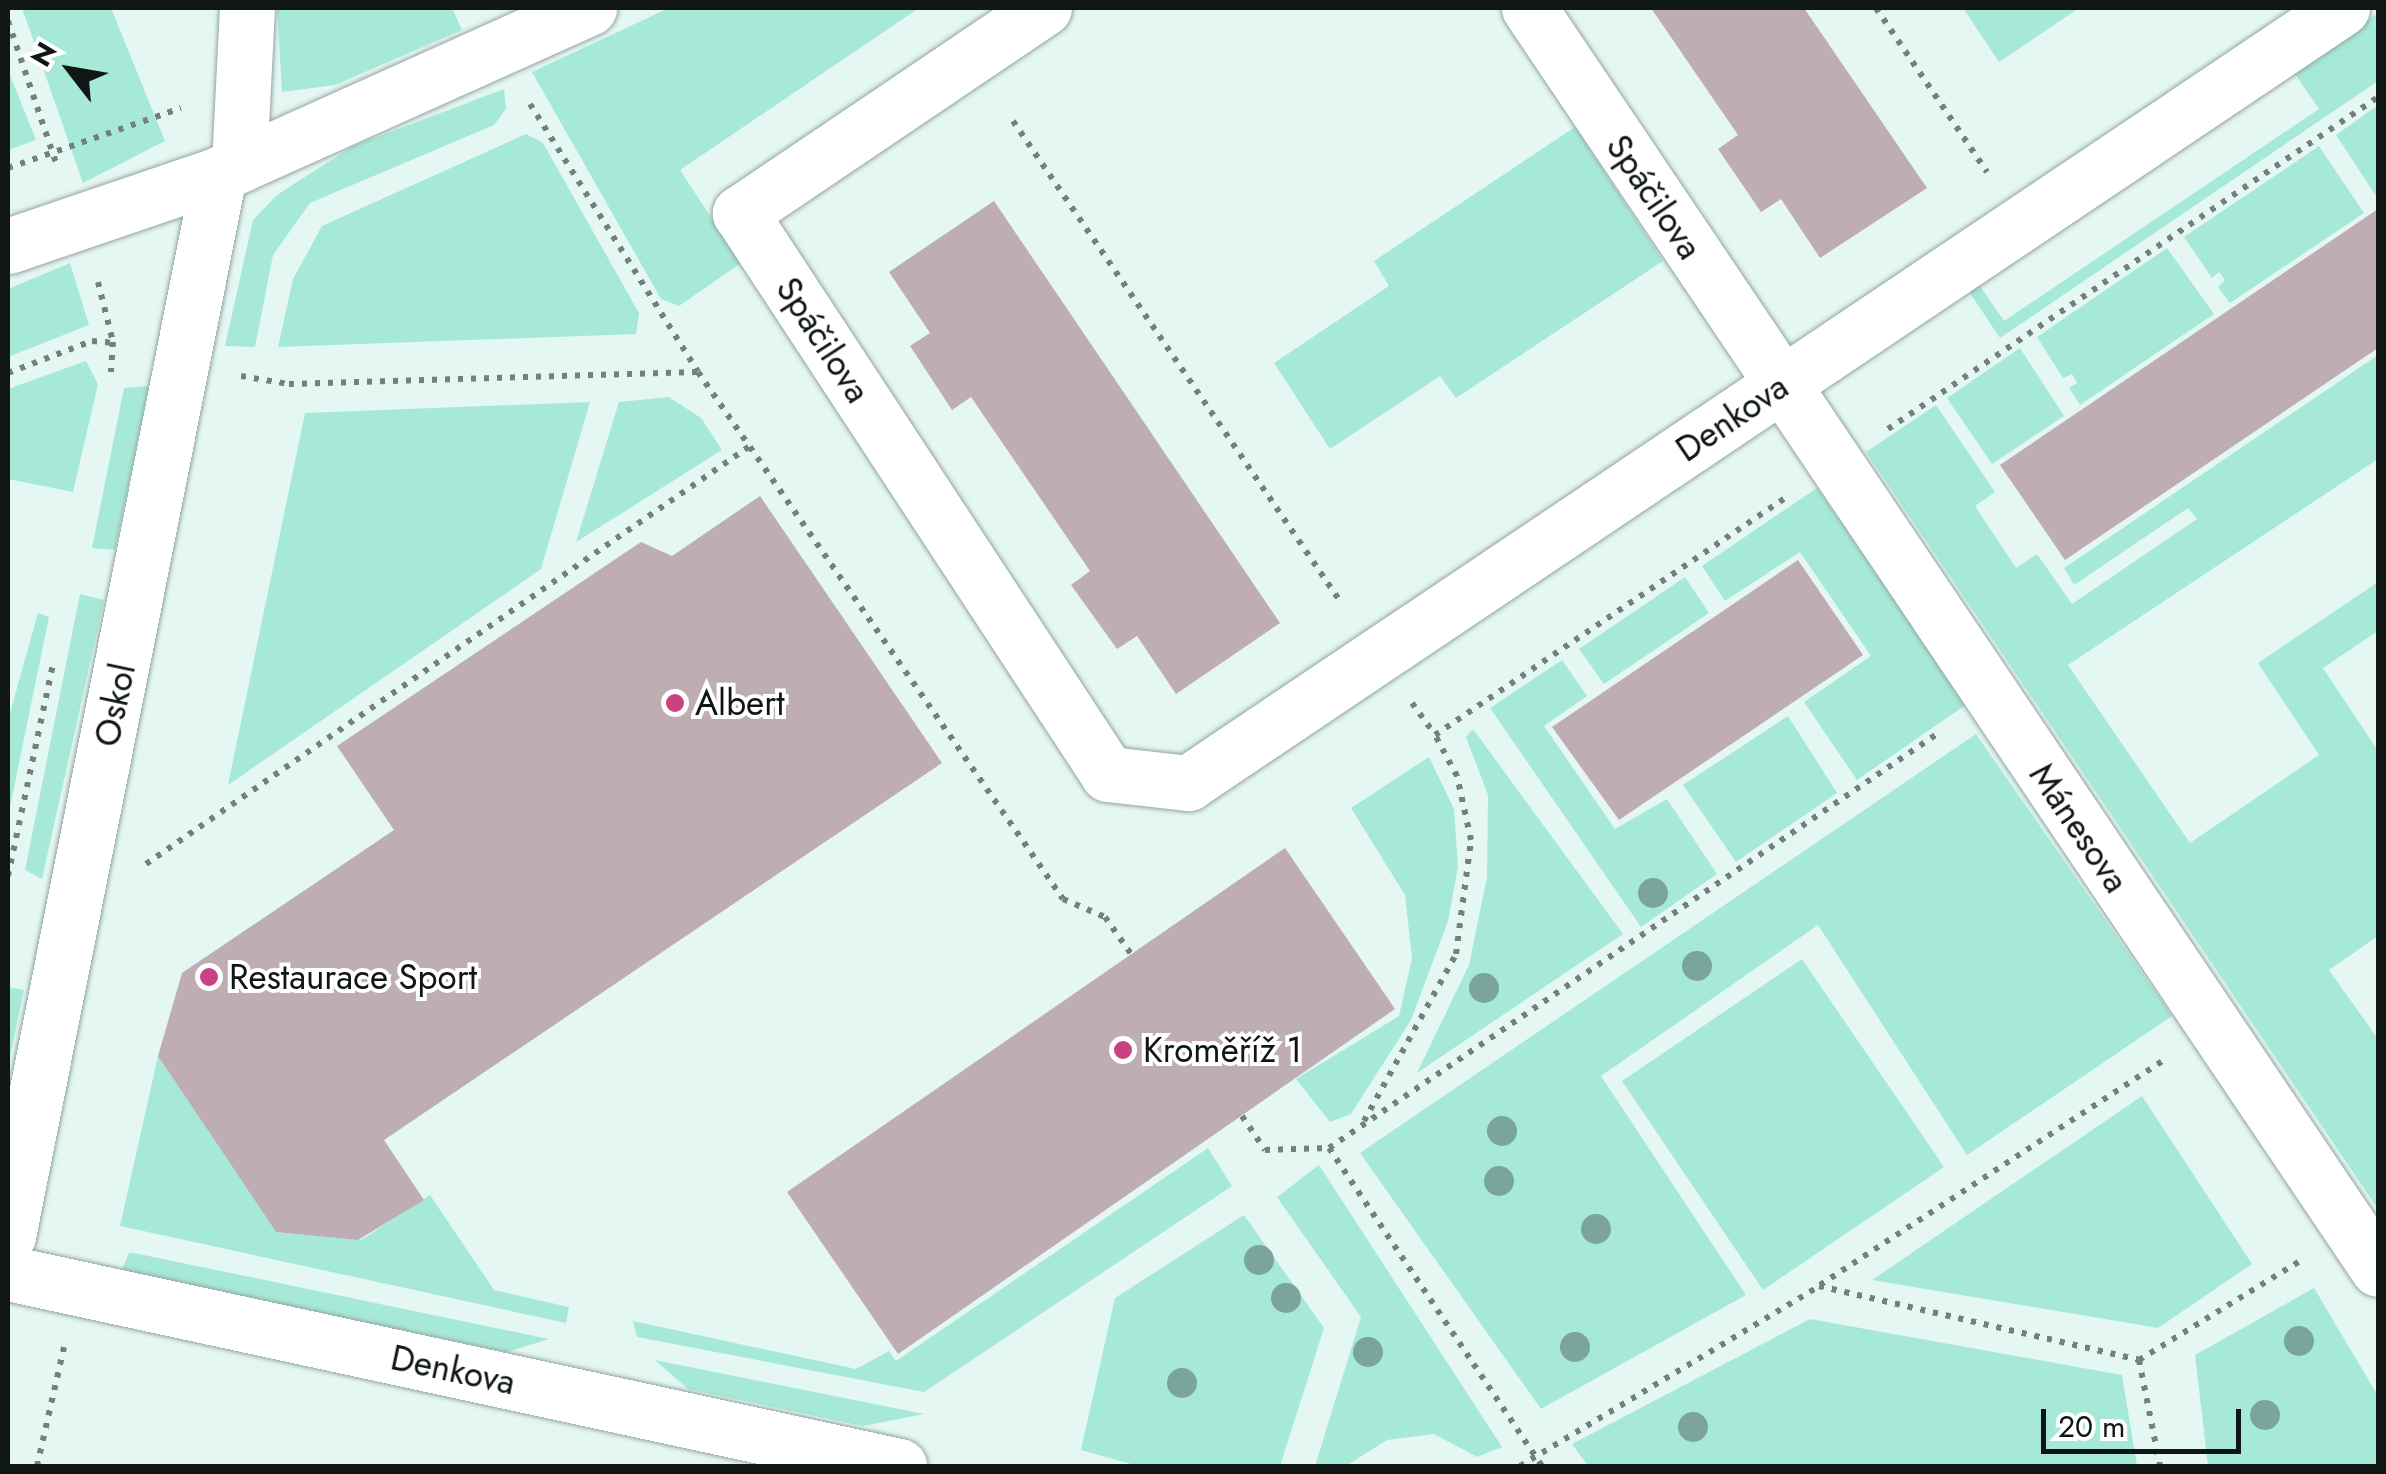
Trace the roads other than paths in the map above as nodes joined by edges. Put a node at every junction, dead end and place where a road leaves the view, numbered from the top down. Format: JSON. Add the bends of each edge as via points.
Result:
{"nodes":[{"id":1,"x":247,"y":8,"type":"edge"},
{"id":2,"x":589,"y":8,"type":"edge"},
{"id":3,"x":1044,"y":8,"type":"edge"},
{"id":4,"x":1528,"y":8,"type":"edge"},
{"id":5,"x":2342,"y":8,"type":"edge"},
{"id":6,"x":229,"y":169,"type":"junction"},
{"id":7,"x":8,"y":246,"type":"edge"},
{"id":8,"x":1780,"y":387,"type":"junction"},
{"id":9,"x":1108,"y":774,"type":"joint"},
{"id":10,"x":8,"y":1236,"type":"edge"},
{"id":11,"x":2365,"y":1249,"type":"edge"},
{"id":12,"x":8,"y":1273,"type":"edge"},
{"id":13,"x":899,"y":1466,"type":"edge"}],
"edges":[{"from":1,"to":6,"type":"street","name":"Oskol"},
{"from":2,"to":6,"type":"street"},
{"from":3,"to":9,"type":"street","name":"Spáčilova","via":[[740,213]]},
{"from":4,"to":8,"type":"street","name":"Spáčilova"},
{"from":5,"to":8,"type":"street","name":"Denkova"},
{"from":6,"to":7,"type":"street"},
{"from":6,"to":10,"type":"street","name":"Oskol"},
{"from":8,"to":9,"type":"street","name":"Denkova","via":[[1188,783]]},
{"from":8,"to":11,"type":"street","name":"Mánesova"},
{"from":12,"to":13,"type":"street","name":"Denkova"}]}
